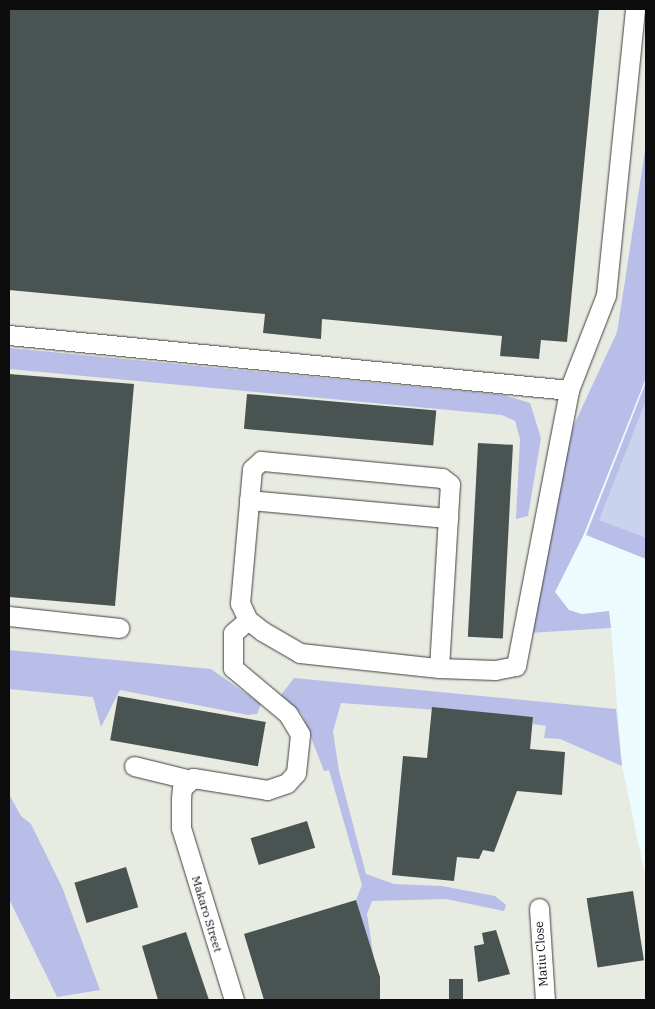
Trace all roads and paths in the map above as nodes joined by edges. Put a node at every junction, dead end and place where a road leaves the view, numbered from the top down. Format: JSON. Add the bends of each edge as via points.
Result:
{"nodes":[{"id":1,"x":635,"y":9,"type":"edge"},
{"id":2,"x":9,"y":335,"type":"edge"},
{"id":3,"x":569,"y":390,"type":"junction"},
{"id":4,"x":250,"y":500,"type":"junction"},
{"id":5,"x":448,"y":518,"type":"junction"},
{"id":6,"x":9,"y":616,"type":"edge"},
{"id":7,"x":248,"y":620,"type":"junction"},
{"id":8,"x":119,"y":628,"type":"dead end"},
{"id":9,"x":440,"y":668,"type":"junction"},
{"id":10,"x":134,"y":766,"type":"dead end"},
{"id":11,"x":187,"y":779,"type":"junction"},
{"id":12,"x":539,"y":908,"type":"dead end"},
{"id":13,"x":234,"y":1000,"type":"edge"},
{"id":14,"x":545,"y":1000,"type":"edge"}],
"edges":[{"from":1,"to":3,"type":"street","via":[[606,295]]},
{"from":2,"to":3,"type":"street"},
{"from":3,"to":9,"type":"street","via":[[516,666],[495,670]]},
{"from":4,"to":5,"type":"street"},
{"from":4,"to":5,"type":"street","via":[[252,469],[261,461],[442,478],[450,484]]},
{"from":4,"to":7,"type":"street","via":[[240,603]]},
{"from":5,"to":9,"type":"street"},
{"from":6,"to":8,"type":"street"},
{"from":7,"to":9,"type":"street","via":[[300,652]]},
{"from":7,"to":11,"type":"street","via":[[233,633],[233,668],[288,714],[300,734],[302,747],[296,773],[287,783],[267,790]]},
{"from":10,"to":11,"type":"street"},
{"from":11,"to":13,"type":"street","name":"Makaro Street","via":[[182,788],[180,828]]},
{"from":12,"to":14,"type":"street","name":"Matiu Close"}]}
